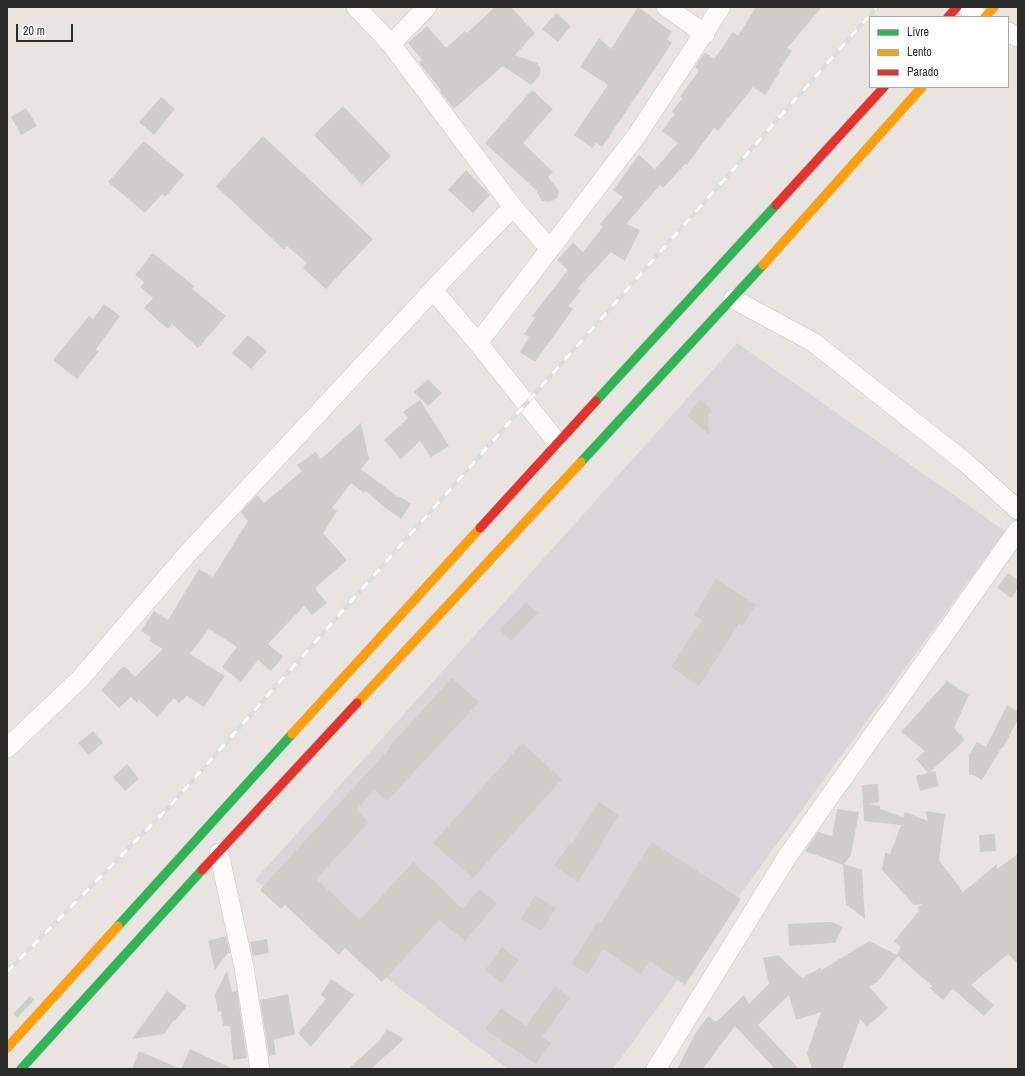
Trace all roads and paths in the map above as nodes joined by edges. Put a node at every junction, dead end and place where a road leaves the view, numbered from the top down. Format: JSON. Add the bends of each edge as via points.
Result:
{"nodes":[{"id":1,"x":356,"y":7,"type":"edge"},
{"id":2,"x":427,"y":7,"type":"edge"},
{"id":3,"x":666,"y":7,"type":"edge"},
{"id":4,"x":721,"y":7,"type":"edge"},
{"id":5,"x":957,"y":7,"type":"edge"},
{"id":6,"x":966,"y":7,"type":"edge"},
{"id":7,"x":994,"y":7,"type":"edge"},
{"id":8,"x":949,"y":16,"type":"edge"},
{"id":9,"x":977,"y":16,"type":"edge"},
{"id":10,"x":986,"y":16,"type":"edge"},
{"id":11,"x":1009,"y":32,"type":"edge"},
{"id":12,"x":705,"y":34,"type":"junction"},
{"id":13,"x":1018,"y":37,"type":"edge"},
{"id":14,"x":391,"y":44,"type":"junction"},
{"id":15,"x":883,"y":88,"type":"edge"},
{"id":16,"x":921,"y":88,"type":"edge"},
{"id":17,"x":512,"y":207,"type":"junction"},
{"id":18,"x":550,"y":249,"type":"junction"},
{"id":19,"x":433,"y":290,"type":"junction"},
{"id":20,"x":733,"y":298,"type":"junction"},
{"id":21,"x":478,"y":343,"type":"junction"},
{"id":22,"x":557,"y":442,"type":"junction"},
{"id":23,"x":1018,"y":510,"type":"edge"},
{"id":24,"x":1018,"y":530,"type":"edge"},
{"id":25,"x":7,"y":748,"type":"edge"},
{"id":26,"x":219,"y":853,"type":"junction"},
{"id":27,"x":7,"y":1048,"type":"edge"},
{"id":28,"x":21,"y":1069,"type":"edge"},
{"id":29,"x":260,"y":1069,"type":"edge"},
{"id":30,"x":656,"y":1069,"type":"edge"}],
"edges":[{"from":1,"to":14,"type":"street"},
{"from":2,"to":14,"type":"street"},
{"from":3,"to":12,"type":"street"},
{"from":4,"to":12,"type":"street"},
{"from":5,"to":8,"type":"highway"},
{"from":6,"to":9,"type":"street"},
{"from":7,"to":10,"type":"highway"},
{"from":11,"to":13,"type":"street"},
{"from":12,"to":18,"type":"street","via":[[637,135]]},
{"from":14,"to":17,"type":"street"},
{"from":15,"to":22,"type":"highway"},
{"from":16,"to":20,"type":"highway"},
{"from":17,"to":18,"type":"street"},
{"from":17,"to":19,"type":"street"},
{"from":18,"to":21,"type":"street"},
{"from":19,"to":21,"type":"street"},
{"from":19,"to":25,"type":"street","via":[[190,552],[80,679]]},
{"from":20,"to":23,"type":"street","via":[[813,342],[966,463]]},
{"from":20,"to":26,"type":"highway"},
{"from":21,"to":22,"type":"street"},
{"from":22,"to":27,"type":"highway"},
{"from":24,"to":30,"type":"street","via":[[788,857]]},
{"from":26,"to":28,"type":"highway"},
{"from":26,"to":29,"type":"street","via":[[244,967]]}]}
